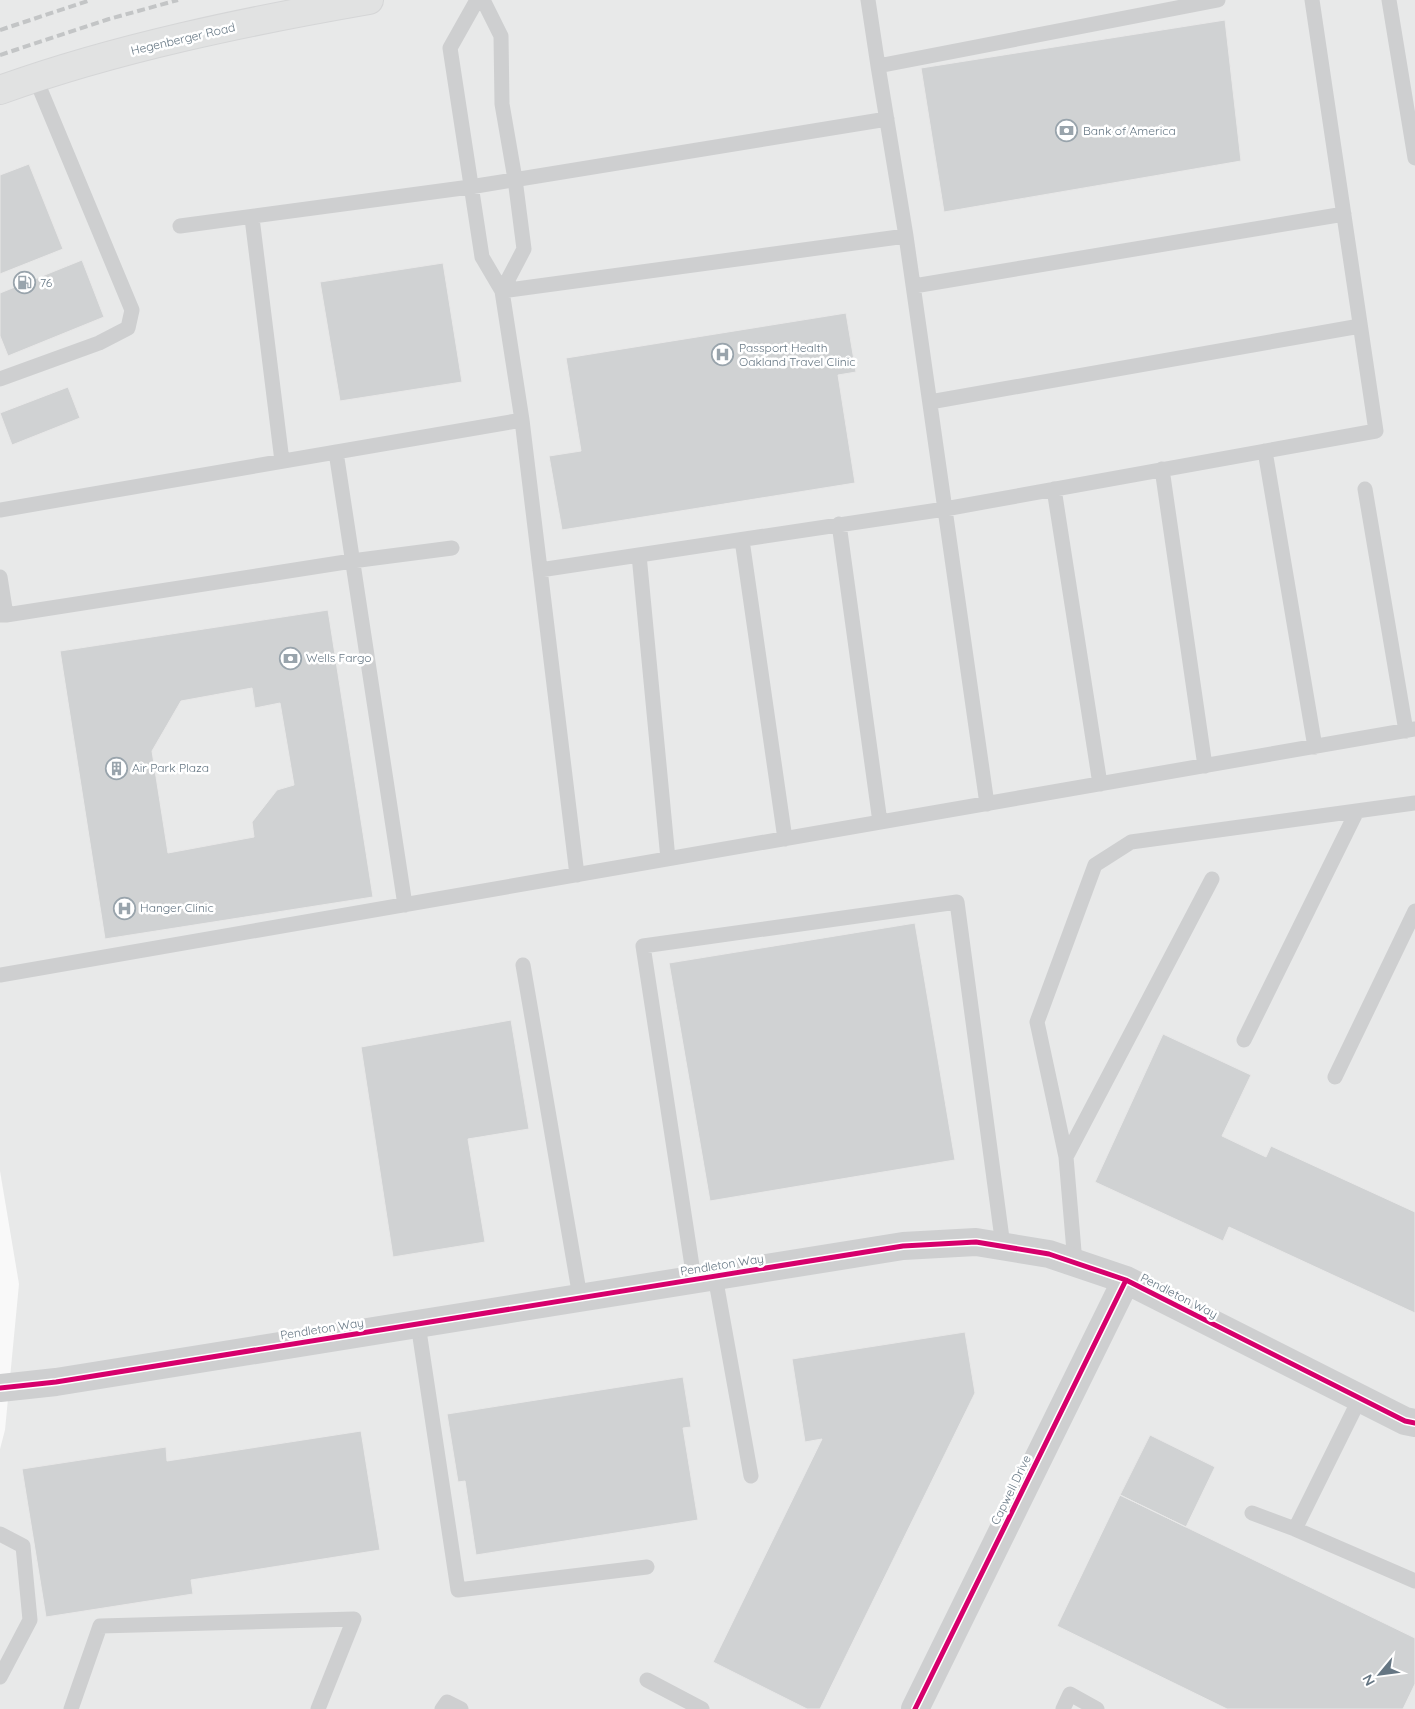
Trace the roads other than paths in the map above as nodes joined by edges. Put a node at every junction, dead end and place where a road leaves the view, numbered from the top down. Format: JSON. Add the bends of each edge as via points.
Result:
{"nodes":[{"id":1,"x":370,"y":0,"type":"edge"},
{"id":2,"x":477,"y":0,"type":"edge"},
{"id":3,"x":482,"y":0,"type":"edge"},
{"id":4,"x":868,"y":0,"type":"edge"},
{"id":5,"x":1218,"y":0,"type":"edge"},
{"id":6,"x":1312,"y":0,"type":"edge"},
{"id":7,"x":1389,"y":0,"type":"edge"},
{"id":8,"x":878,"y":66,"type":"junction"},
{"id":9,"x":35,"y":77,"type":"junction"},
{"id":10,"x":0,"y":90,"type":"edge"},
{"id":11,"x":887,"y":119,"type":"junction"},
{"id":12,"x":1415,"y":158,"type":"edge"},
{"id":13,"x":515,"y":179,"type":"junction"},
{"id":14,"x":470,"y":187,"type":"junction"},
{"id":15,"x":1344,"y":214,"type":"junction"},
{"id":16,"x":252,"y":218,"type":"junction"},
{"id":17,"x":180,"y":226,"type":"dead end"},
{"id":18,"x":906,"y":236,"type":"junction"},
{"id":19,"x":914,"y":286,"type":"junction"},
{"id":20,"x":502,"y":291,"type":"junction"},
{"id":21,"x":1360,"y":326,"type":"junction"},
{"id":22,"x":0,"y":379,"type":"edge"},
{"id":23,"x":930,"y":402,"type":"junction"},
{"id":24,"x":522,"y":420,"type":"junction"},
{"id":25,"x":1265,"y":451,"type":"junction"},
{"id":26,"x":336,"y":452,"type":"junction"},
{"id":27,"x":282,"y":462,"type":"junction"},
{"id":28,"x":1162,"y":469,"type":"junction"},
{"id":29,"x":1054,"y":489,"type":"junction"},
{"id":30,"x":1365,"y":490,"type":"dead end"},
{"id":31,"x":945,"y":509,"type":"junction"},
{"id":32,"x":0,"y":510,"type":"edge"},
{"id":33,"x":839,"y":524,"type":"junction"},
{"id":34,"x":742,"y":540,"type":"junction"},
{"id":35,"x":452,"y":548,"type":"dead end"},
{"id":36,"x":639,"y":555,"type":"junction"},
{"id":37,"x":352,"y":561,"type":"junction"},
{"id":38,"x":540,"y":570,"type":"junction"},
{"id":39,"x":0,"y":577,"type":"edge"},
{"id":40,"x":3,"y":615,"type":"edge"},
{"id":41,"x":1411,"y":730,"type":"edge"},
{"id":42,"x":1315,"y":747,"type":"junction"},
{"id":43,"x":1205,"y":766,"type":"junction"},
{"id":44,"x":1100,"y":784,"type":"junction"},
{"id":45,"x":1415,"y":803,"type":"edge"},
{"id":46,"x":987,"y":804,"type":"junction"},
{"id":47,"x":1357,"y":811,"type":"junction"},
{"id":48,"x":880,"y":822,"type":"junction"},
{"id":49,"x":785,"y":839,"type":"junction"},
{"id":50,"x":668,"y":859,"type":"junction"},
{"id":51,"x":577,"y":875,"type":"junction"},
{"id":52,"x":1212,"y":879,"type":"dead end"},
{"id":53,"x":404,"y":905,"type":"junction"},
{"id":54,"x":1415,"y":911,"type":"edge"},
{"id":55,"x":523,"y":965,"type":"dead end"},
{"id":56,"x":0,"y":975,"type":"edge"},
{"id":57,"x":1244,"y":1040,"type":"dead end"},
{"id":58,"x":1335,"y":1077,"type":"dead end"},
{"id":59,"x":1066,"y":1157,"type":"junction"},
{"id":60,"x":1003,"y":1246,"type":"junction"},
{"id":61,"x":1075,"y":1263,"type":"junction"},
{"id":62,"x":704,"y":1278,"type":"junction"},
{"id":63,"x":1126,"y":1280,"type":"junction"},
{"id":64,"x":580,"y":1298,"type":"junction"},
{"id":65,"x":418,"y":1324,"type":"junction"},
{"id":66,"x":0,"y":1388,"type":"edge"},
{"id":67,"x":1360,"y":1398,"type":"junction"},
{"id":68,"x":1415,"y":1422,"type":"edge"},
{"id":69,"x":751,"y":1476,"type":"dead end"},
{"id":70,"x":1252,"y":1513,"type":"dead end"},
{"id":71,"x":1295,"y":1529,"type":"junction"},
{"id":72,"x":0,"y":1534,"type":"edge"},
{"id":73,"x":647,"y":1567,"type":"dead end"},
{"id":74,"x":1415,"y":1581,"type":"edge"},
{"id":75,"x":0,"y":1677,"type":"edge"},
{"id":76,"x":647,"y":1680,"type":"dead end"},
{"id":77,"x":71,"y":1709,"type":"edge"},
{"id":78,"x":318,"y":1709,"type":"edge"},
{"id":79,"x":442,"y":1709,"type":"edge"},
{"id":80,"x":461,"y":1709,"type":"edge"},
{"id":81,"x":702,"y":1709,"type":"edge"},
{"id":82,"x":915,"y":1709,"type":"edge"},
{"id":83,"x":1063,"y":1709,"type":"edge"},
{"id":84,"x":1096,"y":1709,"type":"edge"}],
"edges":[{"from":1,"to":9,"type":"main road","name":"Hegenberger Road","via":[[286,14]]},
{"from":2,"to":14,"type":"lane","via":[[450,48]]},
{"from":3,"to":13,"type":"lane","via":[[501,36],[502,104]]},
{"from":4,"to":8,"type":"lane"},
{"from":5,"to":8,"type":"lane"},
{"from":6,"to":15,"type":"lane"},
{"from":7,"to":12,"type":"lane"},
{"from":8,"to":11,"type":"lane"},
{"from":9,"to":10,"type":"main road","name":"Hegenberger Road"},
{"from":9,"to":22,"type":"lane","via":[[132,310],[128,328],[99,343]]},
{"from":11,"to":13,"type":"lane"},
{"from":11,"to":18,"type":"lane"},
{"from":13,"to":14,"type":"lane"},
{"from":13,"to":20,"type":"lane","via":[[524,248]]},
{"from":14,"to":16,"type":"lane"},
{"from":14,"to":20,"type":"lane","via":[[482,257]]},
{"from":15,"to":19,"type":"lane"},
{"from":15,"to":21,"type":"lane"},
{"from":16,"to":17,"type":"lane"},
{"from":16,"to":27,"type":"lane"},
{"from":18,"to":19,"type":"lane"},
{"from":18,"to":20,"type":"lane"},
{"from":19,"to":23,"type":"lane"},
{"from":20,"to":24,"type":"lane"},
{"from":21,"to":23,"type":"lane"},
{"from":21,"to":25,"type":"lane","via":[[1376,431]]},
{"from":23,"to":31,"type":"lane"},
{"from":24,"to":26,"type":"lane"},
{"from":24,"to":38,"type":"lane"},
{"from":25,"to":28,"type":"lane"},
{"from":25,"to":42,"type":"lane"},
{"from":26,"to":27,"type":"lane"},
{"from":26,"to":37,"type":"lane"},
{"from":27,"to":32,"type":"lane"},
{"from":28,"to":29,"type":"lane"},
{"from":28,"to":43,"type":"lane"},
{"from":29,"to":31,"type":"lane"},
{"from":29,"to":44,"type":"lane"},
{"from":30,"to":41,"type":"lane"},
{"from":31,"to":33,"type":"lane"},
{"from":31,"to":46,"type":"lane"},
{"from":33,"to":34,"type":"lane"},
{"from":33,"to":48,"type":"lane"},
{"from":34,"to":36,"type":"lane"},
{"from":34,"to":49,"type":"lane"},
{"from":35,"to":37,"type":"lane"},
{"from":36,"to":38,"type":"lane"},
{"from":36,"to":50,"type":"lane"},
{"from":37,"to":40,"type":"lane"},
{"from":37,"to":53,"type":"lane"},
{"from":38,"to":51,"type":"lane"},
{"from":39,"to":40,"type":"lane"},
{"from":41,"to":42,"type":"lane"},
{"from":42,"to":43,"type":"lane"},
{"from":43,"to":44,"type":"lane"},
{"from":44,"to":46,"type":"lane"},
{"from":45,"to":47,"type":"lane"},
{"from":46,"to":48,"type":"lane"},
{"from":47,"to":57,"type":"lane"},
{"from":47,"to":59,"type":"lane","via":[[1131,842],[1095,865],[1037,1022]]},
{"from":48,"to":49,"type":"lane"},
{"from":49,"to":50,"type":"lane"},
{"from":50,"to":51,"type":"lane"},
{"from":51,"to":53,"type":"lane"},
{"from":52,"to":59,"type":"lane"},
{"from":53,"to":56,"type":"lane"},
{"from":54,"to":58,"type":"lane"},
{"from":55,"to":64,"type":"lane"},
{"from":59,"to":61,"type":"lane"},
{"from":60,"to":61,"type":"street","name":"Pendleton Way","via":[[1049,1254]]},
{"from":60,"to":62,"type":"street","name":"Pendleton Way","via":[[976,1242],[904,1246]]},
{"from":60,"to":62,"type":"lane","via":[[957,902],[643,946]]},
{"from":61,"to":63,"type":"street","name":"Pendleton Way"},
{"from":62,"to":64,"type":"street","name":"Pendleton Way"},
{"from":62,"to":69,"type":"lane"},
{"from":63,"to":67,"type":"street","name":"Pendleton Way"},
{"from":63,"to":82,"type":"street","name":"Capwell Drive"},
{"from":64,"to":65,"type":"street","name":"Pendleton Way"},
{"from":65,"to":66,"type":"street","name":"Pendleton Way","via":[[56,1382]]},
{"from":65,"to":73,"type":"lane","via":[[458,1590]]},
{"from":67,"to":68,"type":"street","name":"Pendleton Way","via":[[1405,1421]]},
{"from":67,"to":71,"type":"lane"},
{"from":70,"to":71,"type":"lane"},
{"from":71,"to":74,"type":"lane"},
{"from":72,"to":75,"type":"lane","via":[[23,1546],[30,1620]]},
{"from":76,"to":81,"type":"lane"},
{"from":77,"to":78,"type":"lane","via":[[100,1626],[354,1619]]},
{"from":79,"to":80,"type":"lane","via":[[446,1702]]},
{"from":83,"to":84,"type":"lane","via":[[1070,1694]]}]}
